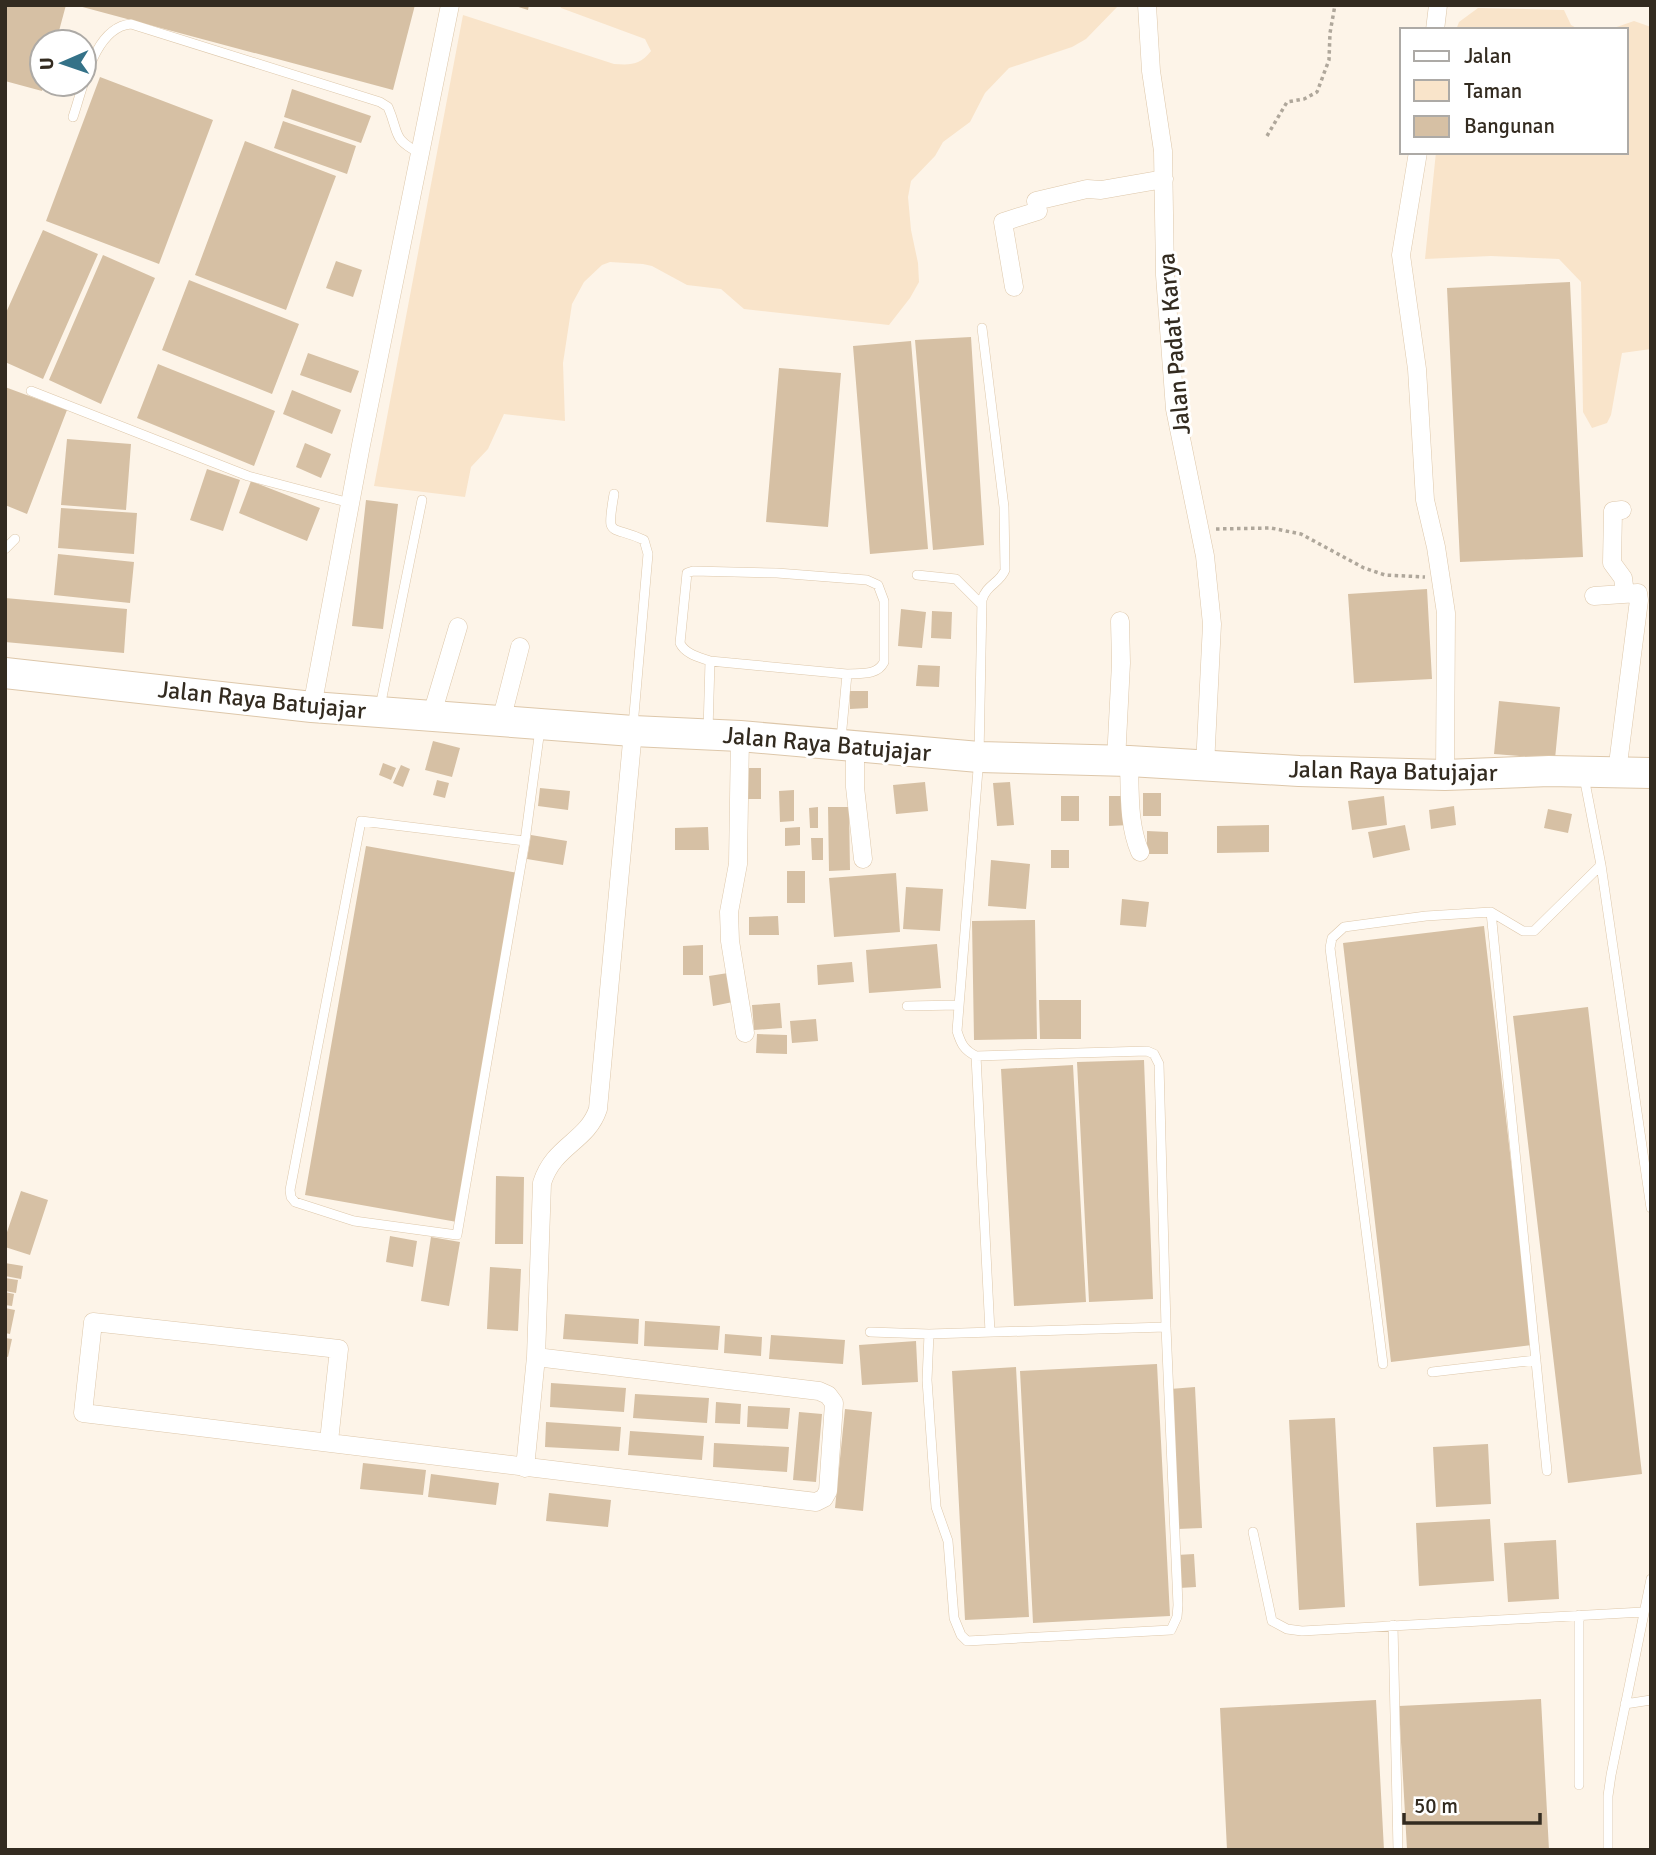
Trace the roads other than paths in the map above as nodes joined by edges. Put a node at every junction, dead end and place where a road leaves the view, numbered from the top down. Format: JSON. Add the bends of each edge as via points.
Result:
{"nodes":[{"id":1,"x":450,"y":5,"type":"edge"},
{"id":2,"x":1147,"y":5,"type":"edge"},
{"id":3,"x":1438,"y":5,"type":"edge"},
{"id":4,"x":1435,"y":28,"type":"edge"},
{"id":5,"x":73,"y":117,"type":"dead end"},
{"id":6,"x":421,"y":154,"type":"junction"},
{"id":7,"x":1418,"y":154,"type":"edge"},
{"id":8,"x":1164,"y":179,"type":"junction"},
{"id":9,"x":1014,"y":287,"type":"dead end"},
{"id":10,"x":982,"y":328,"type":"dead end"},
{"id":11,"x":31,"y":391,"type":"dead end"},
{"id":12,"x":614,"y":494,"type":"dead end"},
{"id":13,"x":422,"y":500,"type":"dead end"},
{"id":14,"x":350,"y":503,"type":"junction"},
{"id":15,"x":1622,"y":510,"type":"dead end"},
{"id":16,"x":15,"y":539,"type":"dead end"},
{"id":17,"x":5,"y":549,"type":"edge"},
{"id":18,"x":918,"y":575,"type":"dead end"},
{"id":19,"x":1625,"y":594,"type":"junction"},
{"id":20,"x":1594,"y":596,"type":"dead end"},
{"id":21,"x":982,"y":605,"type":"junction"},
{"id":22,"x":1120,"y":621,"type":"dead end"},
{"id":23,"x":458,"y":627,"type":"dead end"},
{"id":24,"x":520,"y":647,"type":"dead end"},
{"id":25,"x":710,"y":661,"type":"junction"},
{"id":26,"x":5,"y":673,"type":"edge"},
{"id":27,"x":847,"y":674,"type":"junction"},
{"id":28,"x":312,"y":707,"type":"junction"},
{"id":29,"x":379,"y":712,"type":"junction"},
{"id":30,"x":432,"y":714,"type":"junction"},
{"id":31,"x":501,"y":721,"type":"junction"},
{"id":32,"x":541,"y":724,"type":"junction"},
{"id":33,"x":633,"y":731,"type":"junction"},
{"id":34,"x":708,"y":734,"type":"junction"},
{"id":35,"x":740,"y":736,"type":"junction"},
{"id":36,"x":848,"y":746,"type":"junction"},
{"id":37,"x":979,"y":757,"type":"junction"},
{"id":38,"x":1123,"y":761,"type":"junction"},
{"id":39,"x":1205,"y":765,"type":"junction"},
{"id":40,"x":1583,"y":772,"type":"junction"},
{"id":41,"x":1616,"y":772,"type":"junction"},
{"id":42,"x":1651,"y":773,"type":"edge"},
{"id":43,"x":1445,"y":775,"type":"junction"},
{"id":44,"x":525,"y":841,"type":"junction"},
{"id":45,"x":1140,"y":852,"type":"dead end"},
{"id":46,"x":863,"y":859,"type":"dead end"},
{"id":47,"x":1601,"y":865,"type":"junction"},
{"id":48,"x":1491,"y":912,"type":"junction"},
{"id":49,"x":958,"y":1004,"type":"junction"},
{"id":50,"x":908,"y":1006,"type":"dead end"},
{"id":51,"x":745,"y":1033,"type":"dead end"},
{"id":52,"x":976,"y":1056,"type":"junction"},
{"id":53,"x":1651,"y":1208,"type":"edge"},
{"id":54,"x":1166,"y":1326,"type":"junction"},
{"id":55,"x":870,"y":1332,"type":"dead end"},
{"id":56,"x":990,"y":1332,"type":"junction"},
{"id":57,"x":929,"y":1334,"type":"junction"},
{"id":58,"x":536,"y":1357,"type":"junction"},
{"id":59,"x":1536,"y":1360,"type":"junction"},
{"id":60,"x":1382,"y":1364,"type":"dead end"},
{"id":61,"x":1432,"y":1373,"type":"dead end"},
{"id":62,"x":329,"y":1441,"type":"junction"},
{"id":63,"x":525,"y":1468,"type":"junction"},
{"id":64,"x":1547,"y":1471,"type":"dead end"},
{"id":65,"x":1253,"y":1532,"type":"dead end"},
{"id":66,"x":1651,"y":1580,"type":"edge"},
{"id":67,"x":1649,"y":1592,"type":"edge"},
{"id":68,"x":1643,"y":1612,"type":"junction"},
{"id":69,"x":1579,"y":1615,"type":"junction"},
{"id":70,"x":1393,"y":1625,"type":"junction"},
{"id":71,"x":1651,"y":1700,"type":"edge"},
{"id":72,"x":1625,"y":1704,"type":"junction"},
{"id":73,"x":1579,"y":1785,"type":"dead end"},
{"id":74,"x":1398,"y":1850,"type":"edge"},
{"id":75,"x":1608,"y":1850,"type":"edge"}],
"edges":[{"from":1,"to":6,"type":"street"},
{"from":2,"to":8,"type":"street","name":"Jalan Padat Karya"},
{"from":3,"to":4,"type":"street"},
{"from":5,"to":6,"type":"lane","via":[[98,45],[118,27],[131,24],[380,102],[388,107],[402,144]]},
{"from":6,"to":14,"type":"street"},
{"from":7,"to":43,"type":"street","via":[[1401,255],[1417,369],[1425,500],[1446,613]]},
{"from":8,"to":9,"type":"street","via":[[1101,190],[1087,188],[1036,201],[1038,211],[1003,222]]},
{"from":8,"to":39,"type":"street","name":"Jalan Padat Karya","via":[[1165,275],[1175,409],[1205,556],[1212,624]]},
{"from":10,"to":21,"type":"lane","via":[[1004,507],[1005,570],[985,590]]},
{"from":11,"to":14,"type":"lane","via":[[248,476]]},
{"from":12,"to":33,"type":"lane","via":[[612,527],[644,540],[648,554]]},
{"from":13,"to":29,"type":"lane"},
{"from":14,"to":28,"type":"street"},
{"from":15,"to":19,"type":"street","via":[[1613,511],[1612,563],[1623,578]]},
{"from":16,"to":17,"type":"lane"},
{"from":18,"to":21,"type":"lane","via":[[956,579]]},
{"from":19,"to":20,"type":"street"},
{"from":19,"to":41,"type":"street","via":[[1638,593],[1639,600]]},
{"from":21,"to":37,"type":"lane"},
{"from":22,"to":38,"type":"street"},
{"from":23,"to":30,"type":"street"},
{"from":24,"to":31,"type":"street"},
{"from":25,"to":27,"type":"lane"},
{"from":25,"to":27,"type":"lane","via":[[693,655],[680,643],[687,573],[867,580],[878,584],[884,601],[884,662],[874,672]]},
{"from":25,"to":34,"type":"lane"},
{"from":26,"to":28,"type":"highway","name":"Jalan Raya Batujajar"},
{"from":27,"to":36,"type":"lane"},
{"from":28,"to":29,"type":"highway","name":"Jalan Raya Batujajar"},
{"from":29,"to":30,"type":"highway","name":"Jalan Raya Batujajar"},
{"from":30,"to":31,"type":"highway","name":"Jalan Raya Batujajar"},
{"from":31,"to":32,"type":"highway","name":"Jalan Raya Batujajar"},
{"from":32,"to":33,"type":"highway","name":"Jalan Raya Batujajar"},
{"from":32,"to":44,"type":"lane"},
{"from":33,"to":34,"type":"highway","name":"Jalan Raya Batujajar"},
{"from":33,"to":58,"type":"street","via":[[598,1109],[588,1128],[553,1158],[542,1182]]},
{"from":34,"to":35,"type":"highway","name":"Jalan Raya Batujajar"},
{"from":35,"to":36,"type":"highway","name":"Jalan Raya Batujajar"},
{"from":35,"to":51,"type":"street","via":[[738,867],[729,912]]},
{"from":36,"to":37,"type":"highway","name":"Jalan Raya Batujajar"},
{"from":36,"to":46,"type":"street"},
{"from":37,"to":38,"type":"highway","name":"Jalan Raya Batujajar"},
{"from":37,"to":49,"type":"lane"},
{"from":38,"to":39,"type":"highway","name":"Jalan Raya Batujajar"},
{"from":38,"to":45,"type":"street"},
{"from":39,"to":43,"type":"highway","name":"Jalan Raya Batujajar"},
{"from":40,"to":41,"type":"highway","name":"Jalan Raya Batujajar"},
{"from":40,"to":43,"type":"highway","name":"Jalan Raya Batujajar"},
{"from":40,"to":47,"type":"lane"},
{"from":41,"to":42,"type":"highway","name":"Jalan Raya Batujajar"},
{"from":44,"to":44,"type":"lane","via":[[457,1235],[354,1221],[295,1202],[290,1190],[360,822]]},
{"from":47,"to":48,"type":"lane","via":[[1534,931],[1523,931]]},
{"from":47,"to":53,"type":"lane"},
{"from":48,"to":59,"type":"lane"},
{"from":48,"to":60,"type":"lane","via":[[1344,926],[1332,938]]},
{"from":49,"to":50,"type":"lane"},
{"from":49,"to":52,"type":"lane","via":[[960,1043]]},
{"from":52,"to":54,"type":"lane","via":[[1147,1051],[1157,1059]]},
{"from":52,"to":56,"type":"lane"},
{"from":54,"to":56,"type":"lane"},
{"from":54,"to":57,"type":"lane","via":[[1178,1605],[1174,1626],[1167,1632],[967,1641],[956,1627],[948,1541],[936,1507],[927,1380]]},
{"from":55,"to":57,"type":"lane"},
{"from":56,"to":57,"type":"lane"},
{"from":58,"to":63,"type":"street"},
{"from":58,"to":63,"type":"street","via":[[828,1395],[834,1403],[828,1491],[817,1502]]},
{"from":59,"to":61,"type":"lane"},
{"from":59,"to":64,"type":"lane"},
{"from":62,"to":62,"type":"street","via":[[339,1349],[93,1321],[83,1413]]},
{"from":62,"to":63,"type":"street"},
{"from":65,"to":70,"type":"lane","via":[[1272,1620],[1277,1625],[1302,1631]]},
{"from":66,"to":67,"type":"lane"},
{"from":67,"to":68,"type":"lane"},
{"from":68,"to":69,"type":"lane"},
{"from":68,"to":72,"type":"lane"},
{"from":69,"to":70,"type":"lane"},
{"from":69,"to":73,"type":"lane"},
{"from":70,"to":74,"type":"lane"},
{"from":71,"to":72,"type":"lane"},
{"from":72,"to":75,"type":"lane","via":[[1608,1796]]}]}
